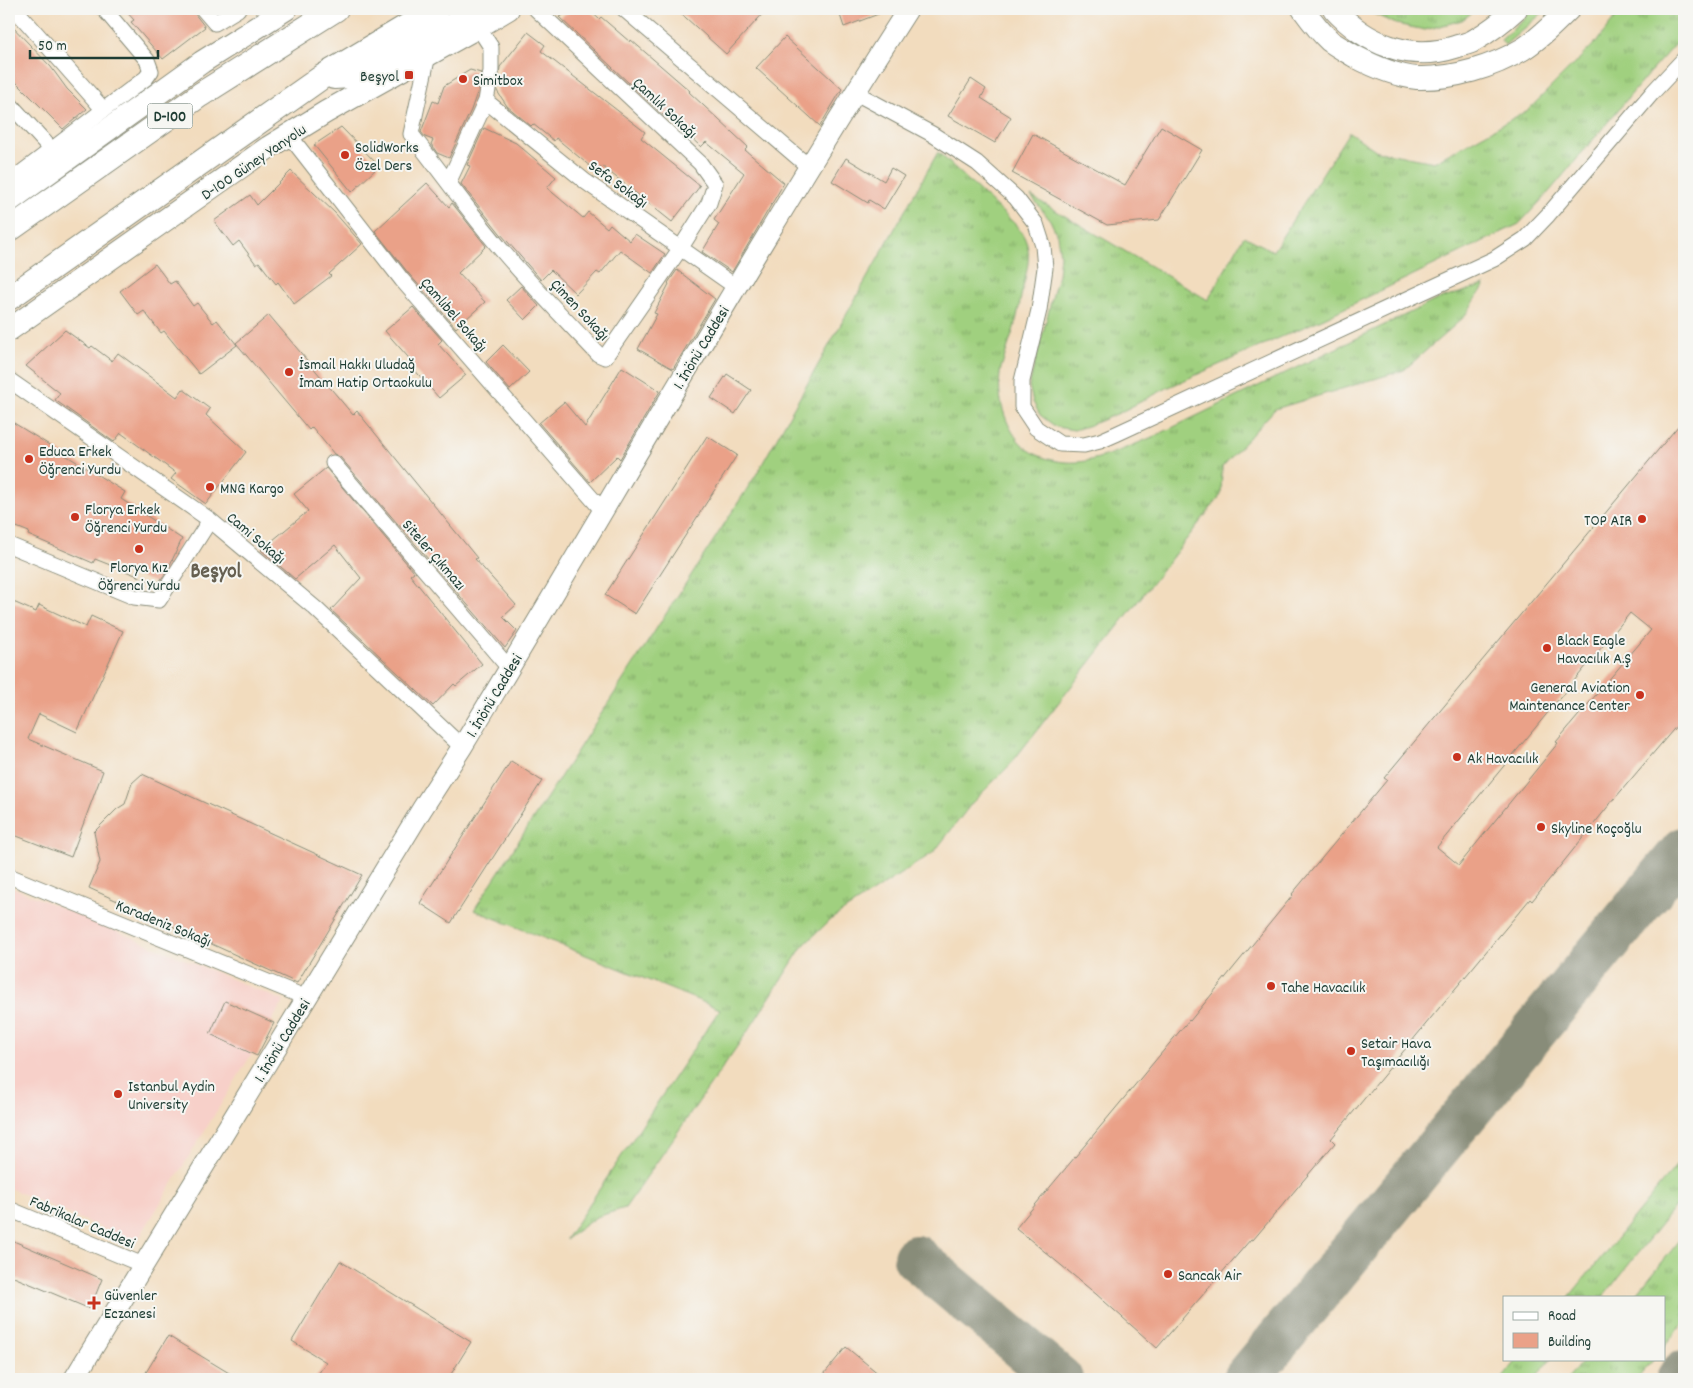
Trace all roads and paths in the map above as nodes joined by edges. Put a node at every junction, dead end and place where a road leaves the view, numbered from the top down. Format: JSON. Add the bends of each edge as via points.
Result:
{"nodes":[{"id":1,"x":15,"y":9,"type":"edge"},
{"id":2,"x":104,"y":9,"type":"edge"},
{"id":3,"x":203,"y":9,"type":"edge"},
{"id":4,"x":238,"y":9,"type":"edge"},
{"id":5,"x":286,"y":9,"type":"edge"},
{"id":6,"x":336,"y":9,"type":"edge"},
{"id":7,"x":436,"y":9,"type":"edge"},
{"id":8,"x":508,"y":9,"type":"edge"},
{"id":9,"x":536,"y":9,"type":"edge"},
{"id":10,"x":624,"y":9,"type":"edge"},
{"id":11,"x":1303,"y":9,"type":"edge"},
{"id":12,"x":1334,"y":9,"type":"edge"},
{"id":13,"x":1516,"y":9,"type":"edge"},
{"id":14,"x":1569,"y":9,"type":"edge"},
{"id":15,"x":905,"y":10,"type":"edge"},
{"id":16,"x":484,"y":18,"type":"edge"},
{"id":17,"x":428,"y":54,"type":"junction"},
{"id":18,"x":1684,"y":59,"type":"edge"},
{"id":19,"x":322,"y":77,"type":"junction"},
{"id":20,"x":854,"y":92,"type":"junction"},
{"id":21,"x":486,"y":101,"type":"junction"},
{"id":22,"x":9,"y":103,"type":"edge"},
{"id":23,"x":103,"y":109,"type":"junction"},
{"id":24,"x":289,"y":135,"type":"junction"},
{"id":25,"x":52,"y":150,"type":"junction"},
{"id":26,"x":809,"y":167,"type":"junction"},
{"id":27,"x":449,"y":181,"type":"junction"},
{"id":28,"x":9,"y":182,"type":"edge"},
{"id":29,"x":9,"y":201,"type":"edge"},
{"id":30,"x":9,"y":230,"type":"edge"},
{"id":31,"x":680,"y":248,"type":"junction"},
{"id":32,"x":736,"y":287,"type":"junction"},
{"id":33,"x":9,"y":298,"type":"edge"},
{"id":34,"x":9,"y":330,"type":"edge"},
{"id":35,"x":9,"y":380,"type":"edge"},
{"id":36,"x":334,"y":463,"type":"dead end"},
{"id":37,"x":602,"y":510,"type":"junction"},
{"id":38,"x":210,"y":520,"type":"junction"},
{"id":39,"x":9,"y":545,"type":"edge"},
{"id":40,"x":510,"y":668,"type":"junction"},
{"id":41,"x":462,"y":747,"type":"junction"},
{"id":42,"x":9,"y":876,"type":"edge"},
{"id":43,"x":307,"y":998,"type":"junction"},
{"id":44,"x":9,"y":1209,"type":"edge"},
{"id":45,"x":143,"y":1265,"type":"junction"},
{"id":46,"x":74,"y":1379,"type":"edge"}],
"edges":[{"from":1,"to":23,"type":"street"},
{"from":2,"to":23,"type":"street","via":[[147,60],[151,72]]},
{"from":3,"to":4,"type":"street","via":[[215,23]]},
{"from":5,"to":29,"type":"main road","via":[[202,62]]},
{"from":6,"to":30,"type":"highway","number":"D-100","via":[[200,95]]},
{"from":7,"to":19,"type":"highway"},
{"from":8,"to":16,"type":"main road","name":"D-100 Güney Yanyolu"},
{"from":9,"to":31,"type":"street","name":"Çamlık Sokağı","via":[[700,163],[715,184],[709,203]]},
{"from":10,"to":26,"type":"street"},
{"from":11,"to":14,"type":"main road","via":[[1331,41],[1351,54],[1373,66],[1417,78],[1447,76],[1498,62],[1538,38]]},
{"from":12,"to":13,"type":"main road","via":[[1346,23],[1368,37],[1411,53],[1429,53],[1472,42],[1498,26]]},
{"from":15,"to":20,"type":"main road","name":"1. İnönü Caddesi"},
{"from":16,"to":17,"type":"main road","name":"D-100 Güney Yanyolu"},
{"from":16,"to":19,"type":"highway","via":[[451,26],[352,76]]},
{"from":16,"to":21,"type":"street","via":[[491,46]]},
{"from":17,"to":24,"type":"main road","name":"D-100 Güney Yanyolu"},
{"from":17,"to":27,"type":"street","via":[[411,134]]},
{"from":18,"to":20,"type":"street","via":[[1548,215],[1525,238],[1494,259],[1116,434],[1084,445],[1060,444],[1036,428],[1022,407],[1022,381],[1045,268],[1036,224],[1016,198],[977,163],[932,134]]},
{"from":19,"to":33,"type":"highway"},
{"from":20,"to":26,"type":"main road","name":"1. İnönü Caddesi"},
{"from":21,"to":27,"type":"street"},
{"from":21,"to":31,"type":"street","name":"Sefa Sokağı","via":[[586,182]]},
{"from":22,"to":25,"type":"street"},
{"from":23,"to":25,"type":"street"},
{"from":24,"to":34,"type":"main road","name":"D-100 Güney Yanyolu"},
{"from":24,"to":37,"type":"street","name":"Çamlıbel Sokağı","via":[[402,280]]},
{"from":25,"to":28,"type":"street"},
{"from":26,"to":32,"type":"main road","name":"1. İnönü Caddesi"},
{"from":27,"to":31,"type":"street","name":"Çimen Sokağı","via":[[505,254],[598,354],[605,357]]},
{"from":31,"to":32,"type":"street","name":"Sefa Sokağı"},
{"from":32,"to":37,"type":"main road","name":"1. İnönü Caddesi"},
{"from":35,"to":38,"type":"street","name":"Cami Sokağı"},
{"from":36,"to":40,"type":"street","name":"Siteler Çıkmazı"},
{"from":37,"to":40,"type":"main road","name":"1. İnönü Caddesi"},
{"from":38,"to":39,"type":"street","via":[[159,600],[134,597]]},
{"from":38,"to":41,"type":"street","name":"Cami Sokağı","via":[[315,608]]},
{"from":40,"to":41,"type":"main road","name":"1. İnönü Caddesi"},
{"from":41,"to":43,"type":"main road","name":"1. İnönü Caddesi"},
{"from":42,"to":43,"type":"street","name":"Karadeniz Sokağı"},
{"from":43,"to":45,"type":"main road","name":"1. İnönü Caddesi"},
{"from":44,"to":45,"type":"street","name":"Fabrikalar Caddesi"},
{"from":45,"to":46,"type":"main road","name":"1. İnönü Caddesi"}]}
